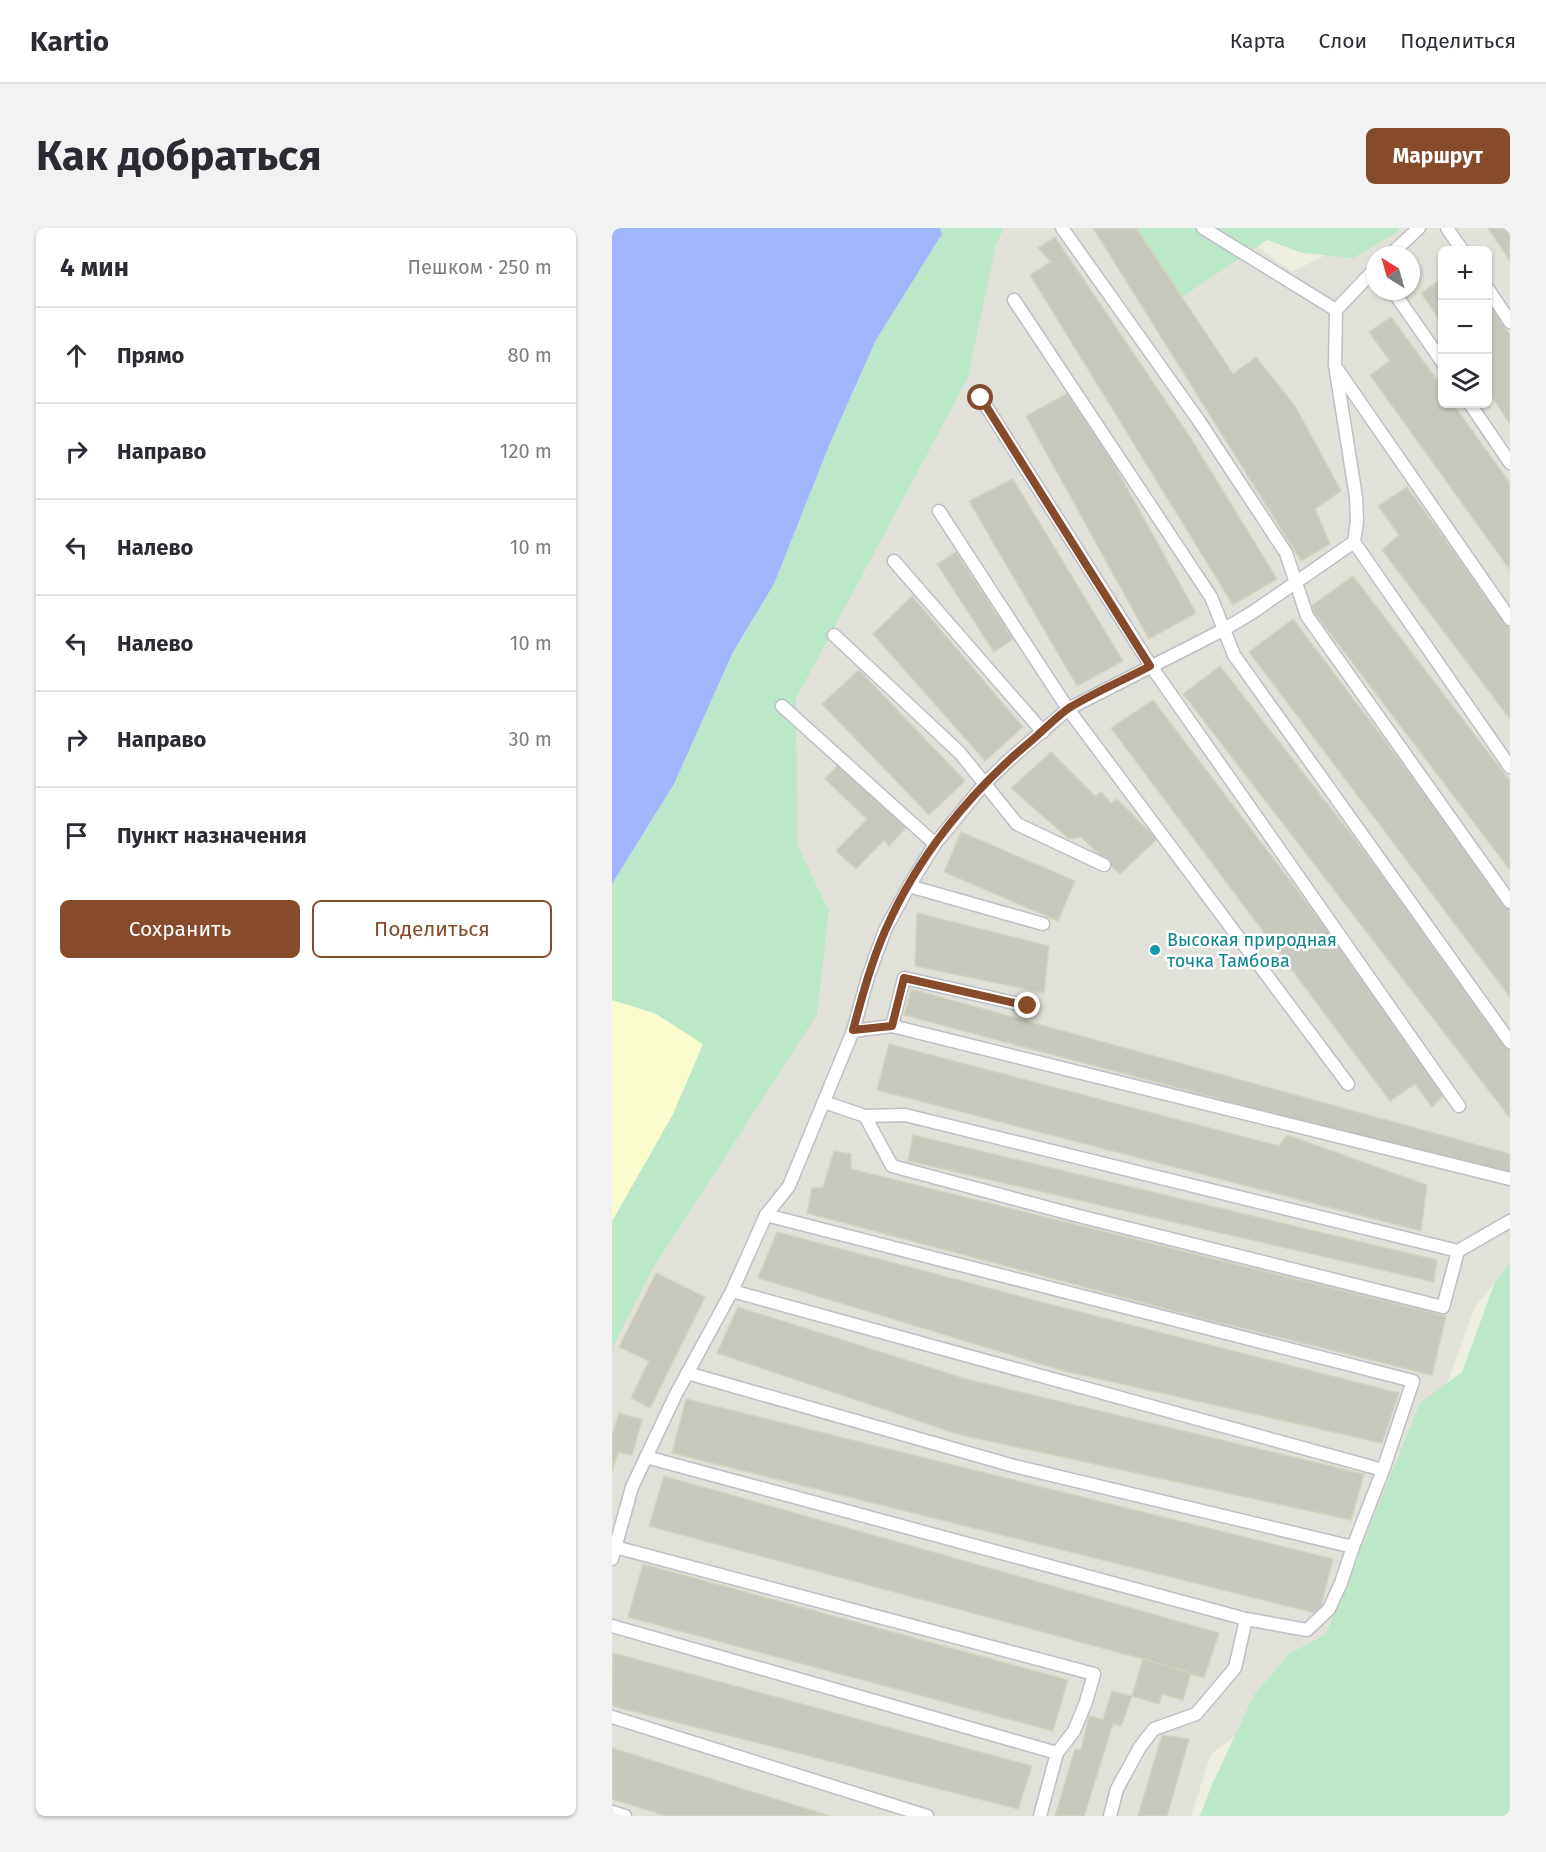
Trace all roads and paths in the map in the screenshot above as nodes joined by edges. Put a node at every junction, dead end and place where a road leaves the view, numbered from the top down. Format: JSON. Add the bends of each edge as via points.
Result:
{"nodes":[{"id":1,"x":1062,"y":228,"type":"edge"},
{"id":2,"x":1203,"y":228,"type":"edge"},
{"id":3,"x":1419,"y":228,"type":"edge"},
{"id":4,"x":1447,"y":228,"type":"edge"},
{"id":5,"x":1400,"y":246,"type":"edge"},
{"id":6,"x":1459,"y":246,"type":"edge"},
{"id":7,"x":1366,"y":278,"type":"edge"},
{"id":8,"x":1492,"y":295,"type":"edge"},
{"id":9,"x":1014,"y":300,"type":"dead end"},
{"id":10,"x":1400,"y":300,"type":"edge"},
{"id":11,"x":1336,"y":310,"type":"junction"},
{"id":12,"x":1510,"y":322,"type":"edge"},
{"id":13,"x":1438,"y":356,"type":"edge"},
{"id":14,"x":1335,"y":365,"type":"junction"},
{"id":15,"x":981,"y":398,"type":"dead end"},
{"id":16,"x":1473,"y":408,"type":"edge"},
{"id":17,"x":1510,"y":463,"type":"edge"},
{"id":18,"x":939,"y":511,"type":"dead end"},
{"id":19,"x":1354,"y":542,"type":"junction"},
{"id":20,"x":894,"y":561,"type":"dead end"},
{"id":21,"x":1296,"y":584,"type":"junction"},
{"id":22,"x":1510,"y":620,"type":"edge"},
{"id":23,"x":1223,"y":630,"type":"junction"},
{"id":24,"x":834,"y":635,"type":"dead end"},
{"id":25,"x":1150,"y":666,"type":"junction"},
{"id":26,"x":782,"y":706,"type":"dead end"},
{"id":27,"x":1068,"y":709,"type":"junction"},
{"id":28,"x":1042,"y":732,"type":"junction"},
{"id":29,"x":1510,"y":767,"type":"edge"},
{"id":30,"x":985,"y":783,"type":"junction"},
{"id":31,"x":935,"y":844,"type":"junction"},
{"id":32,"x":1104,"y":865,"type":"dead end"},
{"id":33,"x":909,"y":886,"type":"junction"},
{"id":34,"x":1510,"y":902,"type":"edge"},
{"id":35,"x":1043,"y":924,"type":"dead end"},
{"id":36,"x":1028,"y":1006,"type":"dead end"},
{"id":37,"x":892,"y":1026,"type":"junction"},
{"id":38,"x":853,"y":1030,"type":"junction"},
{"id":39,"x":1510,"y":1042,"type":"edge"},
{"id":40,"x":1348,"y":1084,"type":"dead end"},
{"id":41,"x":824,"y":1102,"type":"junction"},
{"id":42,"x":1459,"y":1106,"type":"dead end"},
{"id":43,"x":865,"y":1116,"type":"junction"},
{"id":44,"x":1510,"y":1179,"type":"edge"},
{"id":45,"x":766,"y":1215,"type":"junction"},
{"id":46,"x":1510,"y":1221,"type":"edge"},
{"id":47,"x":1458,"y":1251,"type":"junction"},
{"id":48,"x":732,"y":1291,"type":"junction"},
{"id":49,"x":687,"y":1373,"type":"junction"},
{"id":50,"x":646,"y":1457,"type":"junction"},
{"id":51,"x":1383,"y":1470,"type":"junction"},
{"id":52,"x":1353,"y":1547,"type":"junction"},
{"id":53,"x":614,"y":1553,"type":"edge"},
{"id":54,"x":1246,"y":1619,"type":"junction"},
{"id":55,"x":612,"y":1626,"type":"edge"},
{"id":56,"x":612,"y":1717,"type":"edge"},
{"id":57,"x":1057,"y":1753,"type":"junction"},
{"id":58,"x":612,"y":1812,"type":"edge"},
{"id":59,"x":625,"y":1816,"type":"edge"},
{"id":60,"x":927,"y":1816,"type":"edge"},
{"id":61,"x":1040,"y":1816,"type":"edge"},
{"id":62,"x":1110,"y":1816,"type":"edge"}],
"edges":[{"from":1,"to":21,"type":"lane","via":[[1286,553]]},
{"from":2,"to":11,"type":"lane"},
{"from":3,"to":5,"type":"lane"},
{"from":4,"to":6,"type":"lane"},
{"from":7,"to":11,"type":"lane"},
{"from":8,"to":12,"type":"lane"},
{"from":9,"to":23,"type":"lane","via":[[1211,597]]},
{"from":10,"to":13,"type":"lane"},
{"from":11,"to":14,"type":"lane"},
{"from":14,"to":19,"type":"lane","via":[[1356,497]]},
{"from":14,"to":22,"type":"lane"},
{"from":15,"to":25,"type":"lane"},
{"from":16,"to":17,"type":"lane"},
{"from":18,"to":27,"type":"lane"},
{"from":19,"to":21,"type":"lane"},
{"from":19,"to":29,"type":"lane"},
{"from":20,"to":28,"type":"lane"},
{"from":21,"to":23,"type":"lane"},
{"from":21,"to":34,"type":"lane","via":[[1307,616]]},
{"from":23,"to":25,"type":"lane"},
{"from":23,"to":39,"type":"lane","via":[[1234,655]]},
{"from":24,"to":30,"type":"lane","via":[[960,753]]},
{"from":25,"to":27,"type":"lane"},
{"from":25,"to":42,"type":"lane"},
{"from":26,"to":31,"type":"lane"},
{"from":27,"to":28,"type":"lane"},
{"from":27,"to":40,"type":"lane"},
{"from":28,"to":30,"type":"lane"},
{"from":30,"to":31,"type":"lane"},
{"from":30,"to":32,"type":"lane","via":[[1017,824]]},
{"from":31,"to":33,"type":"lane"},
{"from":33,"to":35,"type":"lane"},
{"from":33,"to":38,"type":"lane","via":[[885,930]]},
{"from":36,"to":37,"type":"lane","via":[[904,978]]},
{"from":37,"to":38,"type":"lane"},
{"from":37,"to":44,"type":"lane"},
{"from":38,"to":41,"type":"lane"},
{"from":41,"to":43,"type":"lane"},
{"from":41,"to":45,"type":"lane","via":[[789,1186]]},
{"from":43,"to":47,"type":"lane","via":[[904,1115]]},
{"from":43,"to":47,"type":"lane","via":[[892,1166],[1443,1307]]},
{"from":45,"to":48,"type":"lane"},
{"from":45,"to":51,"type":"lane","via":[[1413,1381]]},
{"from":46,"to":47,"type":"lane"},
{"from":48,"to":49,"type":"lane"},
{"from":48,"to":51,"type":"lane"},
{"from":49,"to":50,"type":"lane"},
{"from":49,"to":52,"type":"lane","via":[[1014,1466]]},
{"from":50,"to":53,"type":"lane","via":[[632,1487]]},
{"from":50,"to":54,"type":"lane"},
{"from":51,"to":52,"type":"lane"},
{"from":52,"to":54,"type":"lane","via":[[1329,1609],[1307,1630]]},
{"from":53,"to":57,"type":"lane","via":[[1094,1674],[1074,1731]]},
{"from":54,"to":62,"type":"lane","via":[[1235,1668],[1196,1714],[1154,1729],[1117,1789]]},
{"from":55,"to":57,"type":"lane"},
{"from":56,"to":60,"type":"lane"},
{"from":57,"to":61,"type":"lane"},
{"from":58,"to":59,"type":"lane"}]}
